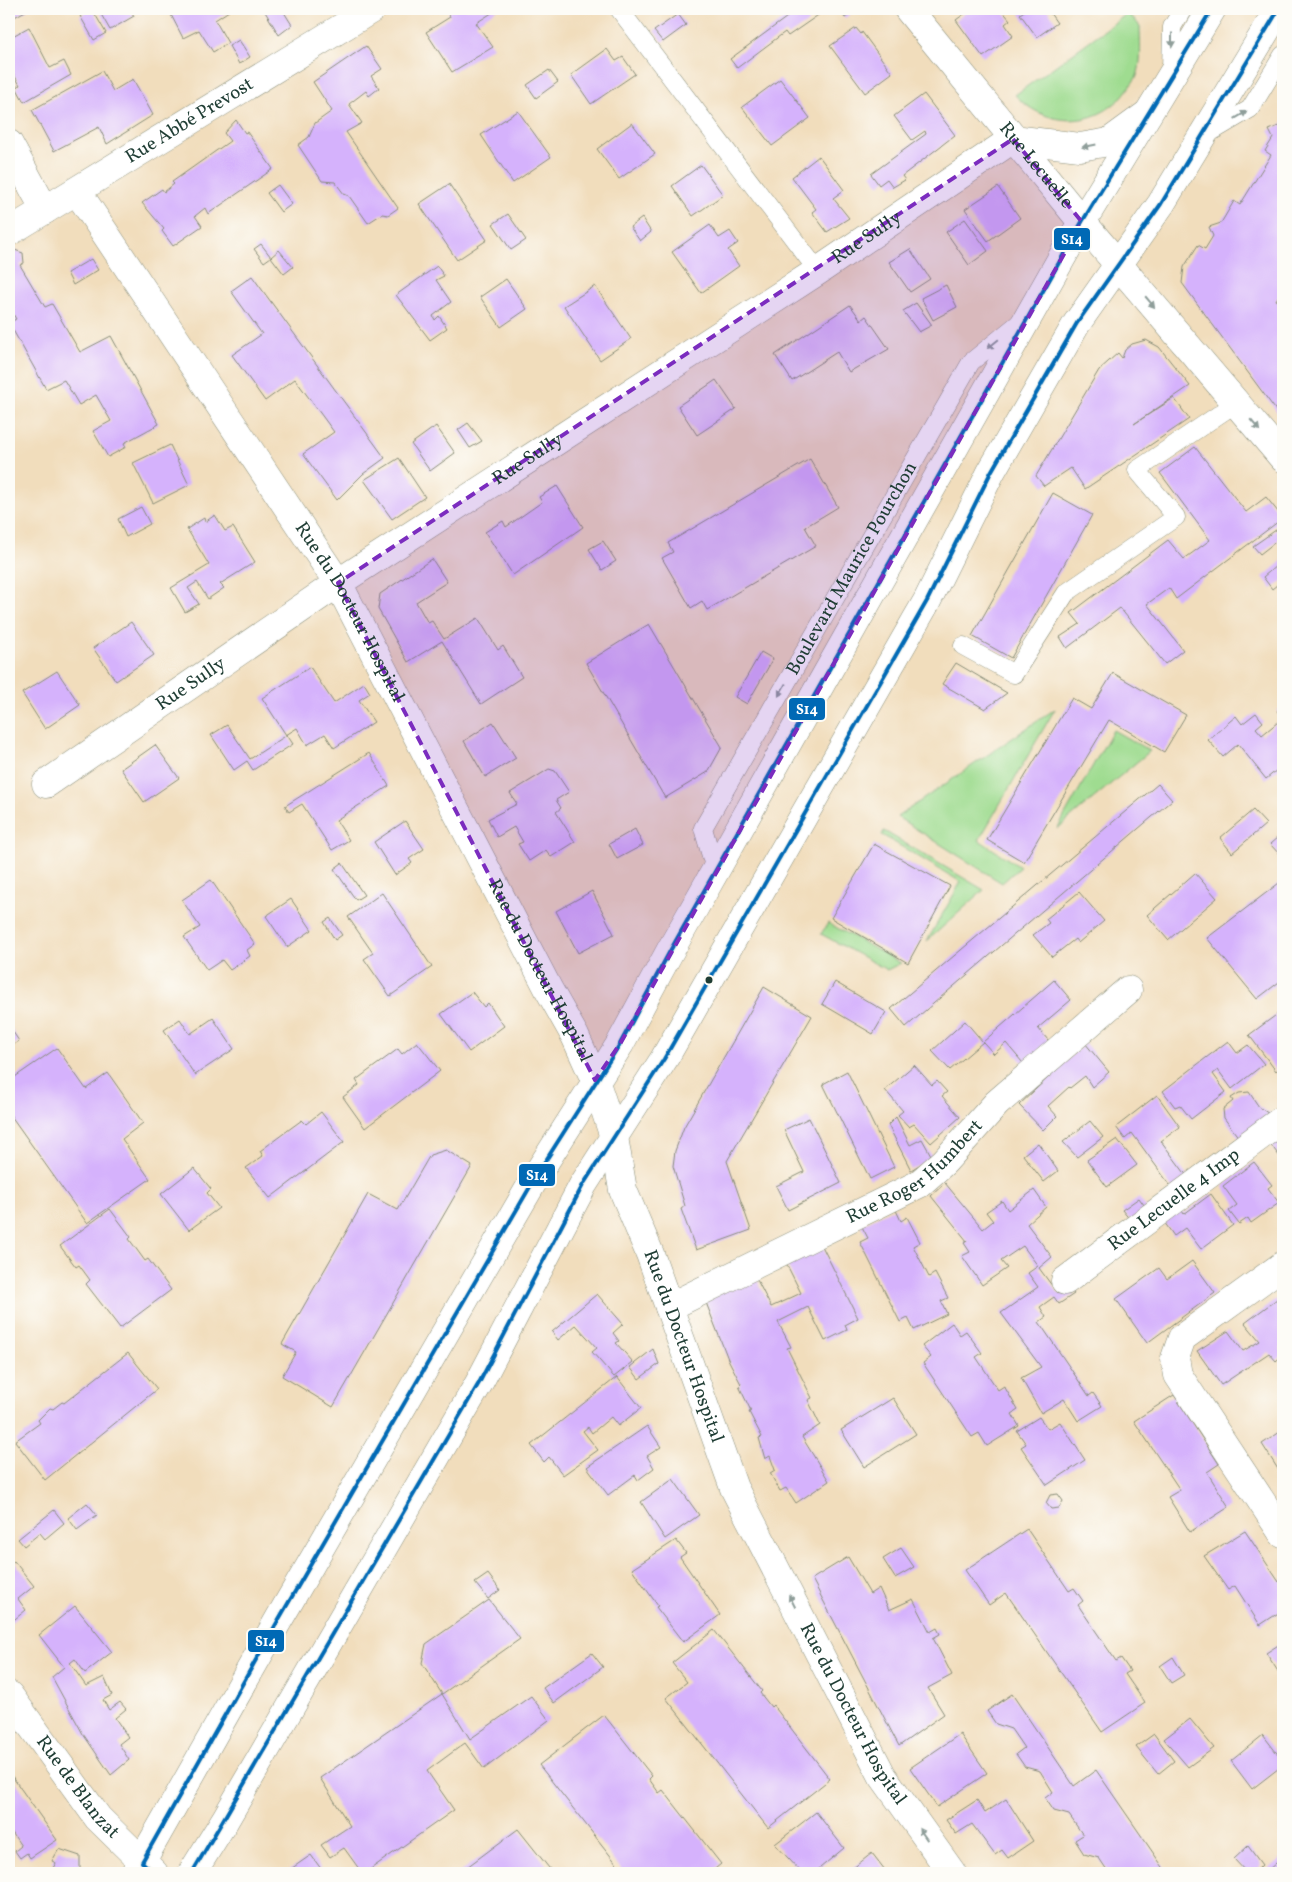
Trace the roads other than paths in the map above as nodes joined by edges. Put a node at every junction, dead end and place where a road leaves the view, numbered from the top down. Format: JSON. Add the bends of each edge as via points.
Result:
{"nodes":[{"id":1,"x":372,"y":9,"type":"edge"},
{"id":2,"x":619,"y":9,"type":"edge"},
{"id":3,"x":908,"y":9,"type":"edge"},
{"id":4,"x":1183,"y":9,"type":"edge"},
{"id":5,"x":1212,"y":9,"type":"edge"},
{"id":6,"x":1279,"y":9,"type":"edge"},
{"id":7,"x":345,"y":16,"type":"edge"},
{"id":8,"x":1283,"y":55,"type":"edge"},
{"id":9,"x":1172,"y":74,"type":"junction"},
{"id":10,"x":1146,"y":115,"type":"junction"},
{"id":11,"x":1013,"y":139,"type":"junction"},
{"id":12,"x":1199,"y":139,"type":"junction"},
{"id":13,"x":9,"y":144,"type":"edge"},
{"id":14,"x":77,"y":191,"type":"junction"},
{"id":15,"x":45,"y":210,"type":"junction"},
{"id":16,"x":1082,"y":222,"type":"junction"},
{"id":17,"x":9,"y":232,"type":"edge"},
{"id":18,"x":1119,"y":264,"type":"junction"},
{"id":19,"x":818,"y":271,"type":"junction"},
{"id":20,"x":1236,"y":403,"type":"junction"},
{"id":21,"x":1283,"y":458,"type":"edge"},
{"id":22,"x":338,"y":583,"type":"junction"},
{"id":23,"x":963,"y":646,"type":"dead end"},
{"id":24,"x":46,"y":784,"type":"dead end"},
{"id":25,"x":1128,"y":990,"type":"dead end"},
{"id":26,"x":595,"y":1080,"type":"junction"},
{"id":27,"x":1283,"y":1119,"type":"edge"},
{"id":28,"x":614,"y":1137,"type":"junction"},
{"id":29,"x":1283,"y":1265,"type":"edge"},
{"id":30,"x":1065,"y":1282,"type":"dead end"},
{"id":31,"x":669,"y":1307,"type":"junction"},
{"id":32,"x":1283,"y":1534,"type":"edge"},
{"id":33,"x":9,"y":1695,"type":"edge"},
{"id":34,"x":144,"y":1869,"type":"edge"},
{"id":35,"x":192,"y":1873,"type":"edge"},
{"id":36,"x":952,"y":1873,"type":"edge"}],
"edges":[{"from":1,"to":7,"type":"street","name":"Rue Abbé Prevost"},
{"from":2,"to":19,"type":"lane"},
{"from":3,"to":11,"type":"street","name":"Rue Lecuelle"},
{"from":4,"to":9,"type":"lane","one_way":true,"via":[[1172,27]]},
{"from":5,"to":9,"type":"street","name":"Boulevard Maurice Pourchon"},
{"from":6,"to":12,"type":"street"},
{"from":7,"to":14,"type":"street","name":"Rue Abbé Prevost"},
{"from":12,"to":8,"type":"lane","one_way":true,"via":[[1250,109]]},
{"from":9,"to":10,"type":"street","name":"Boulevard Maurice Pourchon"},
{"from":10,"to":11,"type":"street","name":"Boulevard Maurice Pourchon","one_way":true,"via":[[1109,142],[1080,147]]},
{"from":10,"to":16,"type":"street","name":"Boulevard Maurice Pourchon"},
{"from":11,"to":16,"type":"street","name":"Rue Lecuelle"},
{"from":11,"to":19,"type":"street","name":"Rue Sully"},
{"from":12,"to":18,"type":"street","via":[[1161,204]]},
{"from":13,"to":15,"type":"street"},
{"from":14,"to":15,"type":"street","name":"Rue Abbé Prevost"},
{"from":14,"to":22,"type":"street","name":"Rue du Docteur Hospital"},
{"from":15,"to":17,"type":"street","name":"Rue Abbé Prevost"},
{"from":16,"to":18,"type":"street","name":"Rue Lecuelle"},
{"from":16,"to":26,"type":"street","name":"Boulevard Maurice Pourchon","one_way":true,"via":[[620,1044]]},
{"from":18,"to":20,"type":"street","name":"Rue Lecuelle","one_way":true},
{"from":18,"to":28,"type":"street","via":[[1077,322],[991,472],[927,601],[664,1059]]},
{"from":19,"to":22,"type":"street","name":"Rue Sully"},
{"from":20,"to":21,"type":"street","name":"Rue Lecuelle","one_way":true},
{"from":20,"to":23,"type":"lane","via":[[1137,470],[1176,517],[1066,593],[1014,674]]},
{"from":22,"to":24,"type":"street","name":"Rue Sully"},
{"from":22,"to":26,"type":"street","name":"Rue du Docteur Hospital"},
{"from":25,"to":31,"type":"street","name":"Rue Roger Humbert","via":[[998,1103],[944,1162],[919,1184]]},
{"from":26,"to":28,"type":"street","name":"Rue du Docteur Hospital"},
{"from":26,"to":34,"type":"street","name":"Boulevard Maurice Pourchon","via":[[279,1619]]},
{"from":27,"to":30,"type":"street","name":"Rue Lecuelle 4 Imp"},
{"from":28,"to":31,"type":"street","name":"Rue du Docteur Hospital","via":[[623,1190]]},
{"from":28,"to":35,"type":"street","via":[[583,1185],[479,1383],[226,1820]]},
{"from":29,"to":32,"type":"street","via":[[1182,1338],[1175,1358],[1178,1376]]},
{"from":36,"to":31,"type":"street","name":"Rue du Docteur Hospital","one_way":true,"via":[[882,1775],[734,1488]]},
{"from":33,"to":34,"type":"street","name":"Rue de Blanzat","via":[[98,1818]]}]}
